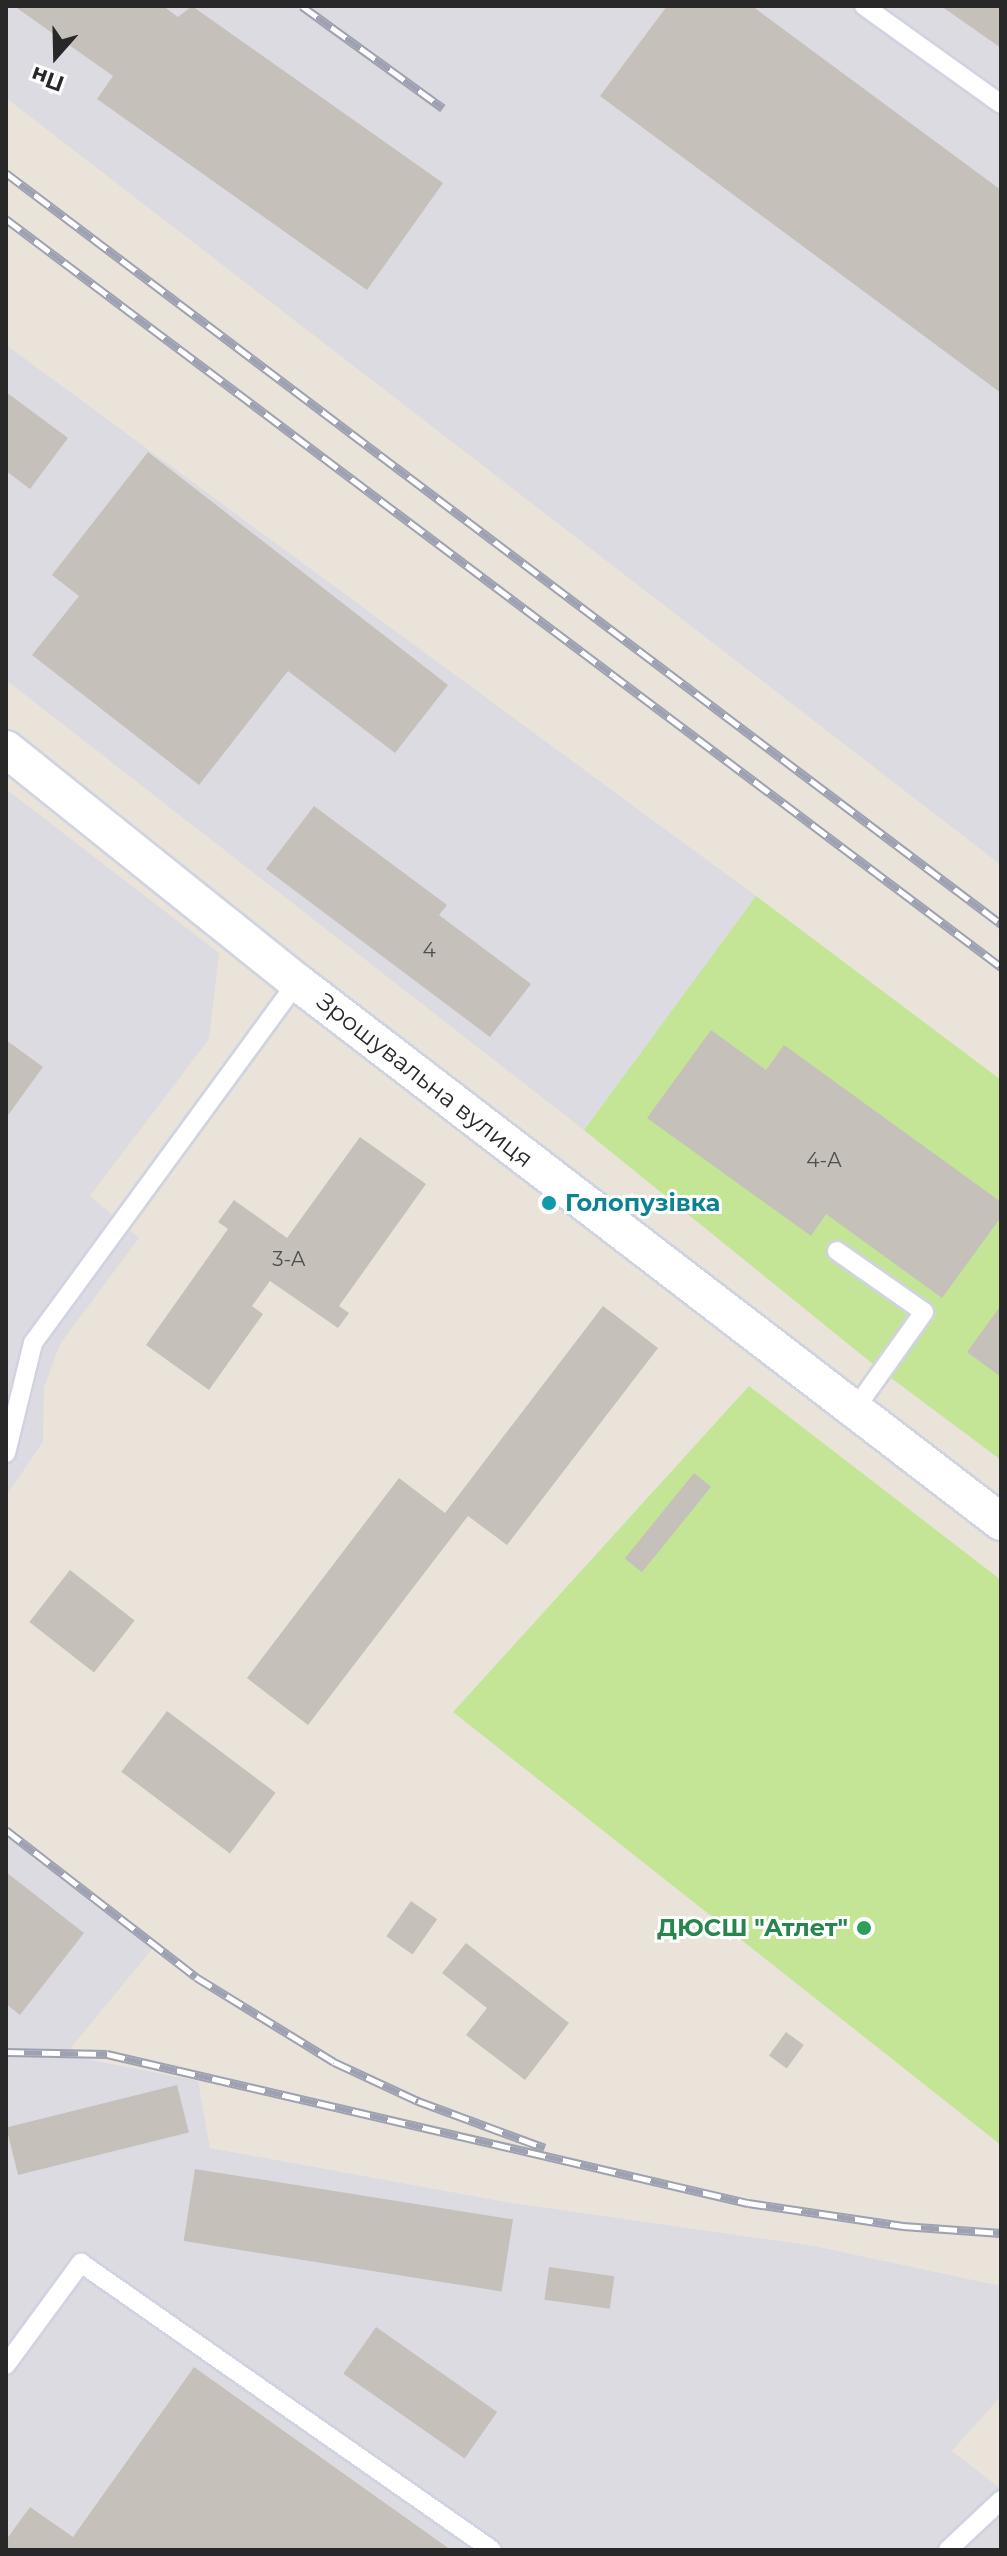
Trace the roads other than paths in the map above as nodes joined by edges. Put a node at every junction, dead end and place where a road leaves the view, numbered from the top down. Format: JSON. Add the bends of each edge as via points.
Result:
{"nodes":[{"id":1,"x":864,"y":6,"type":"edge"},
{"id":2,"x":1001,"y":104,"type":"edge"},
{"id":3,"x":6,"y":749,"type":"edge"},
{"id":4,"x":297,"y":982,"type":"junction"},
{"id":5,"x":837,"y":1251,"type":"dead end"},
{"id":6,"x":854,"y":1410,"type":"junction"},
{"id":7,"x":6,"y":1453,"type":"edge"},
{"id":8,"x":1001,"y":1522,"type":"edge"},
{"id":9,"x":6,"y":2365,"type":"edge"},
{"id":10,"x":1001,"y":2500,"type":"edge"},
{"id":11,"x":492,"y":2550,"type":"edge"},
{"id":12,"x":948,"y":2550,"type":"edge"}],
"edges":[{"from":1,"to":2,"type":"lane"},
{"from":3,"to":4,"type":"street","name":"Зрошувальна вулиця"},
{"from":4,"to":6,"type":"street","name":"Зрошувальна вулиця"},
{"from":4,"to":7,"type":"lane","via":[[33,1343]]},
{"from":5,"to":6,"type":"lane","via":[[924,1312]]},
{"from":6,"to":8,"type":"street","name":"Зрошувальна вулиця"},
{"from":9,"to":11,"type":"lane","via":[[81,2263]]},
{"from":10,"to":12,"type":"lane"}]}
